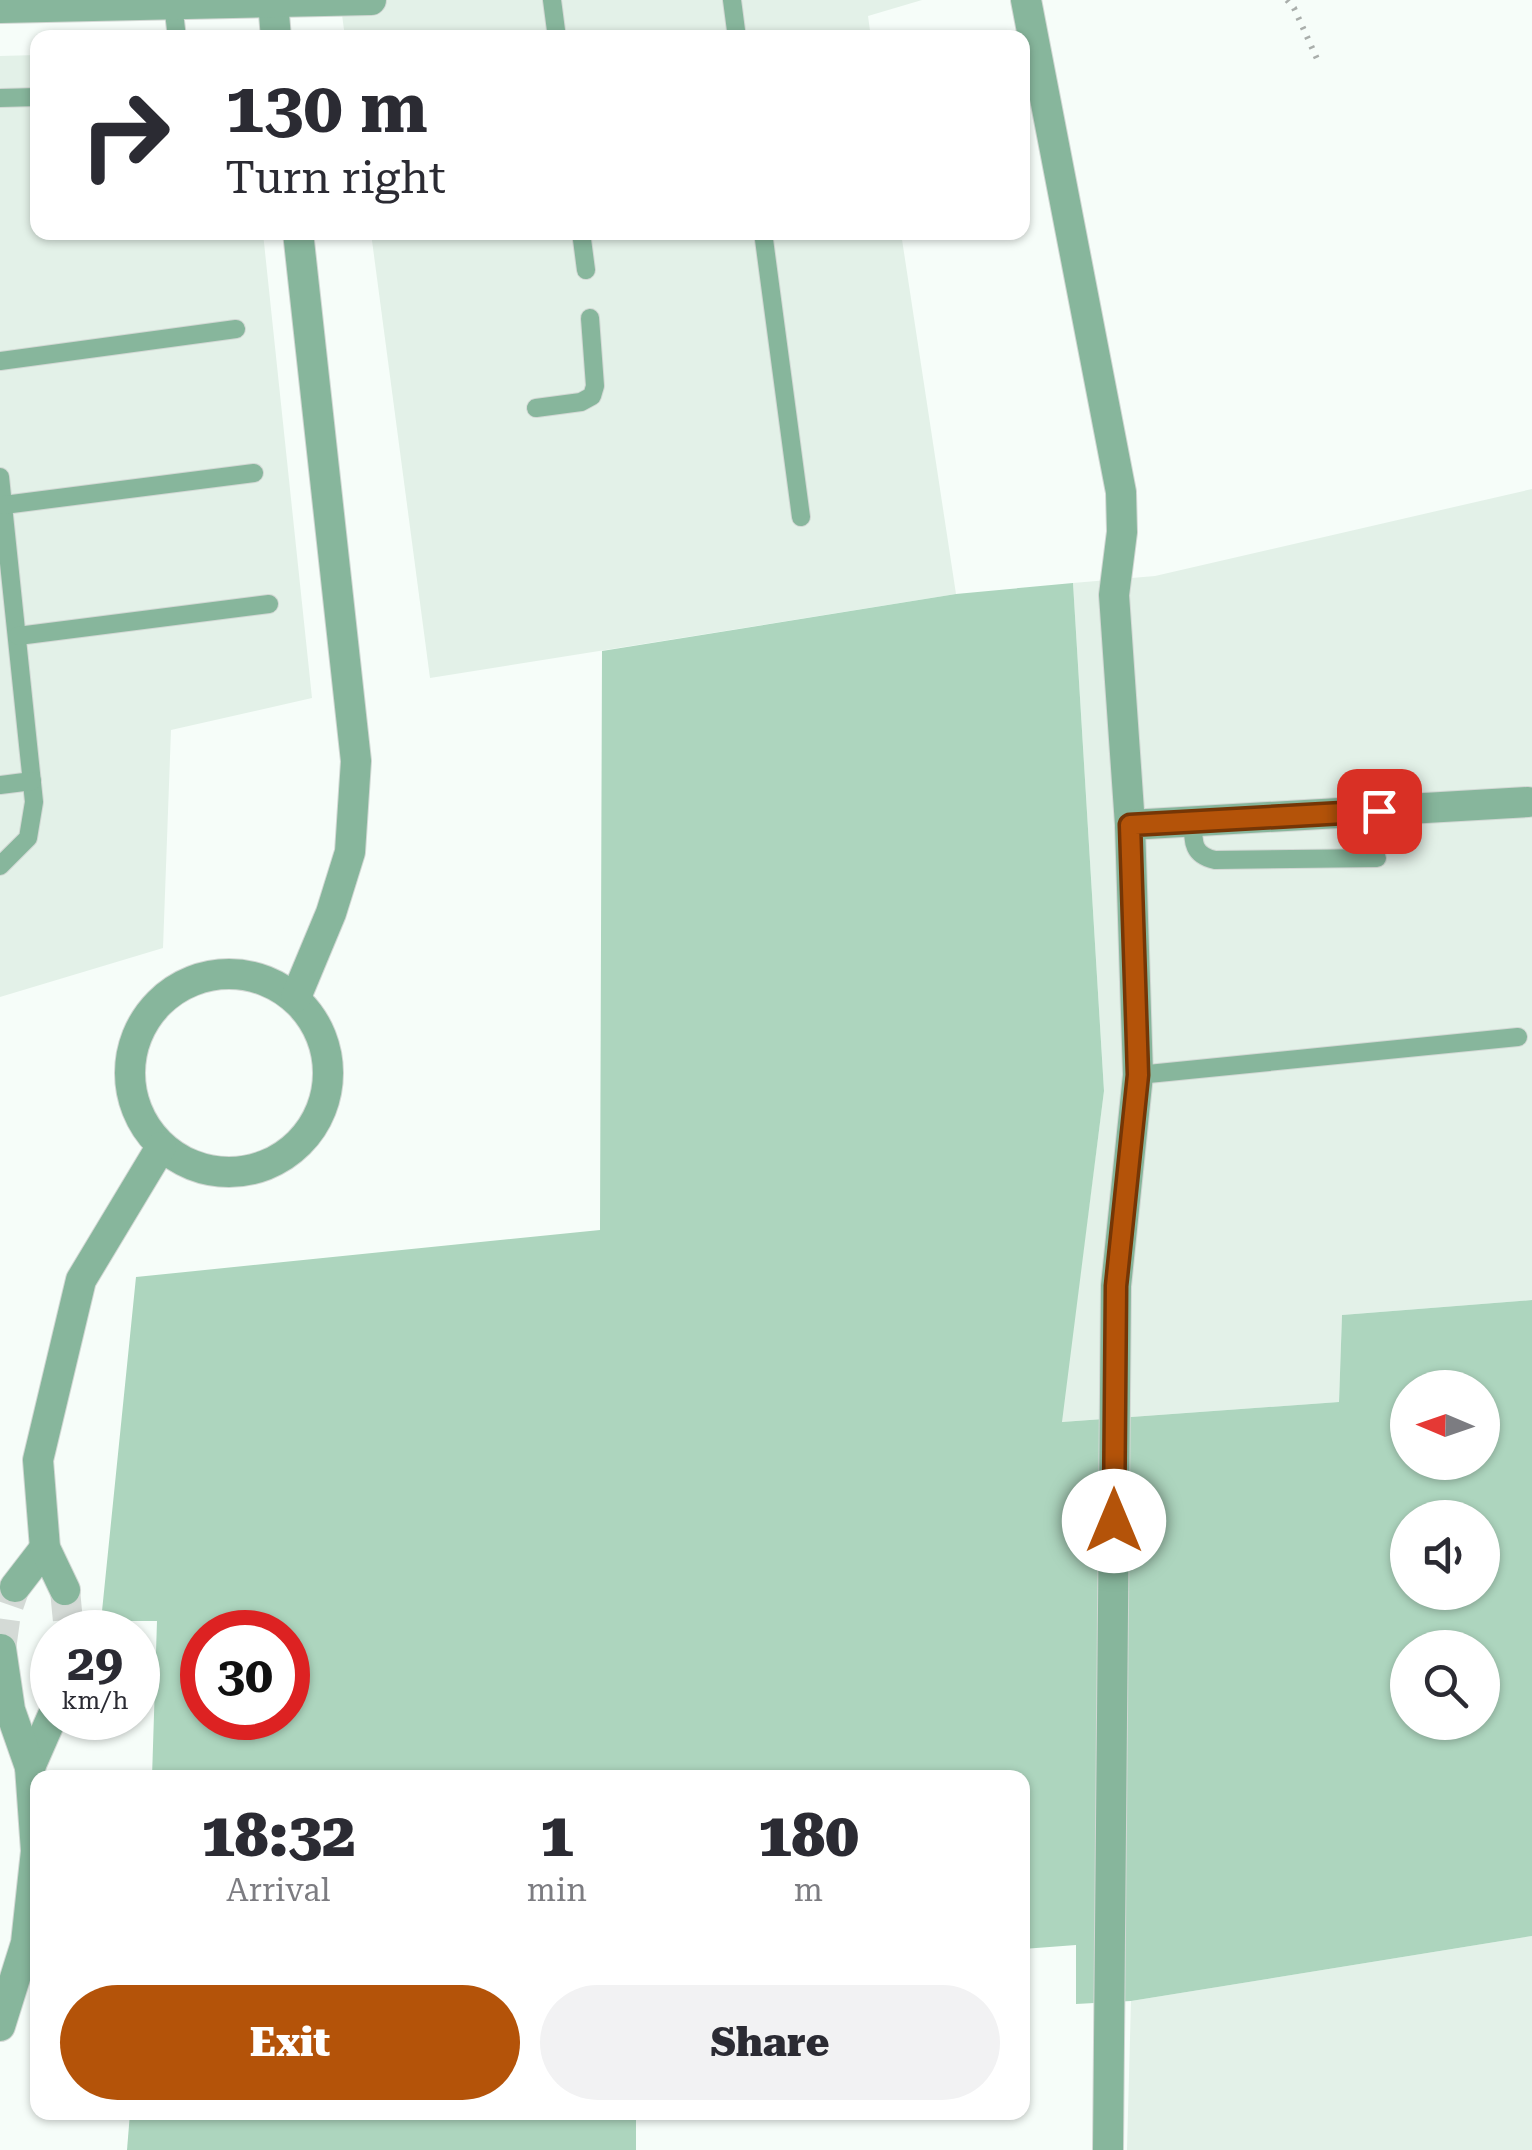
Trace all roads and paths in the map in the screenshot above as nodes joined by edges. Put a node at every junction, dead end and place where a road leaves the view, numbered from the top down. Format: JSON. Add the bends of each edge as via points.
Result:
{"nodes":[{"id":1,"x":371,"y":0,"type":"edge"},
{"id":2,"x":552,"y":0,"type":"edge"},
{"id":3,"x":732,"y":0,"type":"edge"},
{"id":4,"x":1026,"y":0,"type":"edge"},
{"id":5,"x":1287,"y":0,"type":"edge"},
{"id":6,"x":281,"y":1,"type":"edge"},
{"id":7,"x":111,"y":3,"type":"edge"},
{"id":8,"x":173,"y":4,"type":"junction"},
{"id":9,"x":0,"y":8,"type":"edge"},
{"id":10,"x":176,"y":30,"type":"edge"},
{"id":11,"x":277,"y":30,"type":"edge"},
{"id":12,"x":556,"y":30,"type":"edge"},
{"id":13,"x":736,"y":30,"type":"edge"},
{"id":14,"x":1318,"y":61,"type":"dead end"},
{"id":15,"x":30,"y":97,"type":"edge"},
{"id":16,"x":0,"y":98,"type":"edge"},
{"id":17,"x":299,"y":240,"type":"edge"},
{"id":18,"x":582,"y":240,"type":"edge"},
{"id":19,"x":764,"y":240,"type":"edge"},
{"id":20,"x":586,"y":270,"type":"dead end"},
{"id":21,"x":590,"y":318,"type":"dead end"},
{"id":22,"x":236,"y":329,"type":"dead end"},
{"id":23,"x":0,"y":360,"type":"edge"},
{"id":24,"x":536,"y":408,"type":"dead end"},
{"id":25,"x":254,"y":472,"type":"dead end"},
{"id":26,"x":0,"y":477,"type":"edge"},
{"id":27,"x":4,"y":505,"type":"junction"},
{"id":28,"x":801,"y":517,"type":"dead end"},
{"id":29,"x":269,"y":604,"type":"dead end"},
{"id":30,"x":11,"y":624,"type":"edge"},
{"id":31,"x":32,"y":782,"type":"junction"},
{"id":32,"x":0,"y":785,"type":"edge"},
{"id":33,"x":1528,"y":802,"type":"dead end"},
{"id":34,"x":1192,"y":823,"type":"junction"},
{"id":35,"x":1130,"y":825,"type":"junction"},
{"id":36,"x":1377,"y":858,"type":"dead end"},
{"id":37,"x":0,"y":866,"type":"edge"},
{"id":38,"x":296,"y":997,"type":"junction"},
{"id":39,"x":1518,"y":1037,"type":"dead end"},
{"id":40,"x":1138,"y":1075,"type":"junction"},
{"id":41,"x":160,"y":1147,"type":"junction"},
{"id":42,"x":45,"y":1548,"type":"junction"},
{"id":43,"x":15,"y":1587,"type":"tunnel mouth"},
{"id":44,"x":65,"y":1590,"type":"tunnel mouth"},
{"id":45,"x":1,"y":1650,"type":"edge"},
{"id":46,"x":42,"y":1740,"type":"edge"},
{"id":47,"x":30,"y":1767,"type":"junction"},
{"id":48,"x":30,"y":1770,"type":"edge"},
{"id":49,"x":30,"y":1907,"type":"edge"},
{"id":50,"x":0,"y":2026,"type":"edge"},
{"id":51,"x":1108,"y":2150,"type":"edge"}],
"edges":[{"from":1,"to":6,"type":"street"},
{"from":2,"to":12,"type":"lane"},
{"from":3,"to":13,"type":"lane"},
{"from":4,"to":35,"type":"street","via":[[1121,492],[1114,594]]},
{"from":5,"to":14,"type":"path"},
{"from":6,"to":8,"type":"street"},
{"from":6,"to":11,"type":"street"},
{"from":7,"to":8,"type":"street"},
{"from":7,"to":9,"type":"street"},
{"from":8,"to":10,"type":"lane"},
{"from":15,"to":16,"type":"lane"},
{"from":17,"to":38,"type":"street","via":[[356,761],[350,852]]},
{"from":18,"to":20,"type":"lane"},
{"from":19,"to":28,"type":"lane"},
{"from":21,"to":24,"type":"lane","via":[[592,396]]},
{"from":22,"to":23,"type":"lane"},
{"from":25,"to":27,"type":"lane"},
{"from":26,"to":27,"type":"lane"},
{"from":27,"to":30,"type":"lane"},
{"from":29,"to":30,"type":"lane"},
{"from":30,"to":31,"type":"lane"},
{"from":31,"to":32,"type":"lane"},
{"from":31,"to":37,"type":"lane","via":[[28,838]]},
{"from":33,"to":34,"type":"street"},
{"from":34,"to":35,"type":"street"},
{"from":34,"to":36,"type":"lane","via":[[1193,845],[1202,858]]},
{"from":35,"to":40,"type":"street"},
{"from":38,"to":41,"type":"street","via":[[250,974],[198,976],[155,1005],[131,1051],[133,1103]]},
{"from":38,"to":41,"type":"street","via":[[326,1041],[328,1094],[304,1141],[260,1170],[207,1172]]},
{"from":39,"to":40,"type":"lane"},
{"from":40,"to":51,"type":"street","via":[[1116,1286]]},
{"from":41,"to":42,"type":"street","via":[[81,1280],[38,1460]]},
{"from":42,"to":43,"type":"street"},
{"from":42,"to":44,"type":"street"},
{"from":45,"to":47,"type":"street","via":[[10,1710]]},
{"from":46,"to":47,"type":"street"},
{"from":47,"to":48,"type":"street"},
{"from":49,"to":50,"type":"street"}]}
